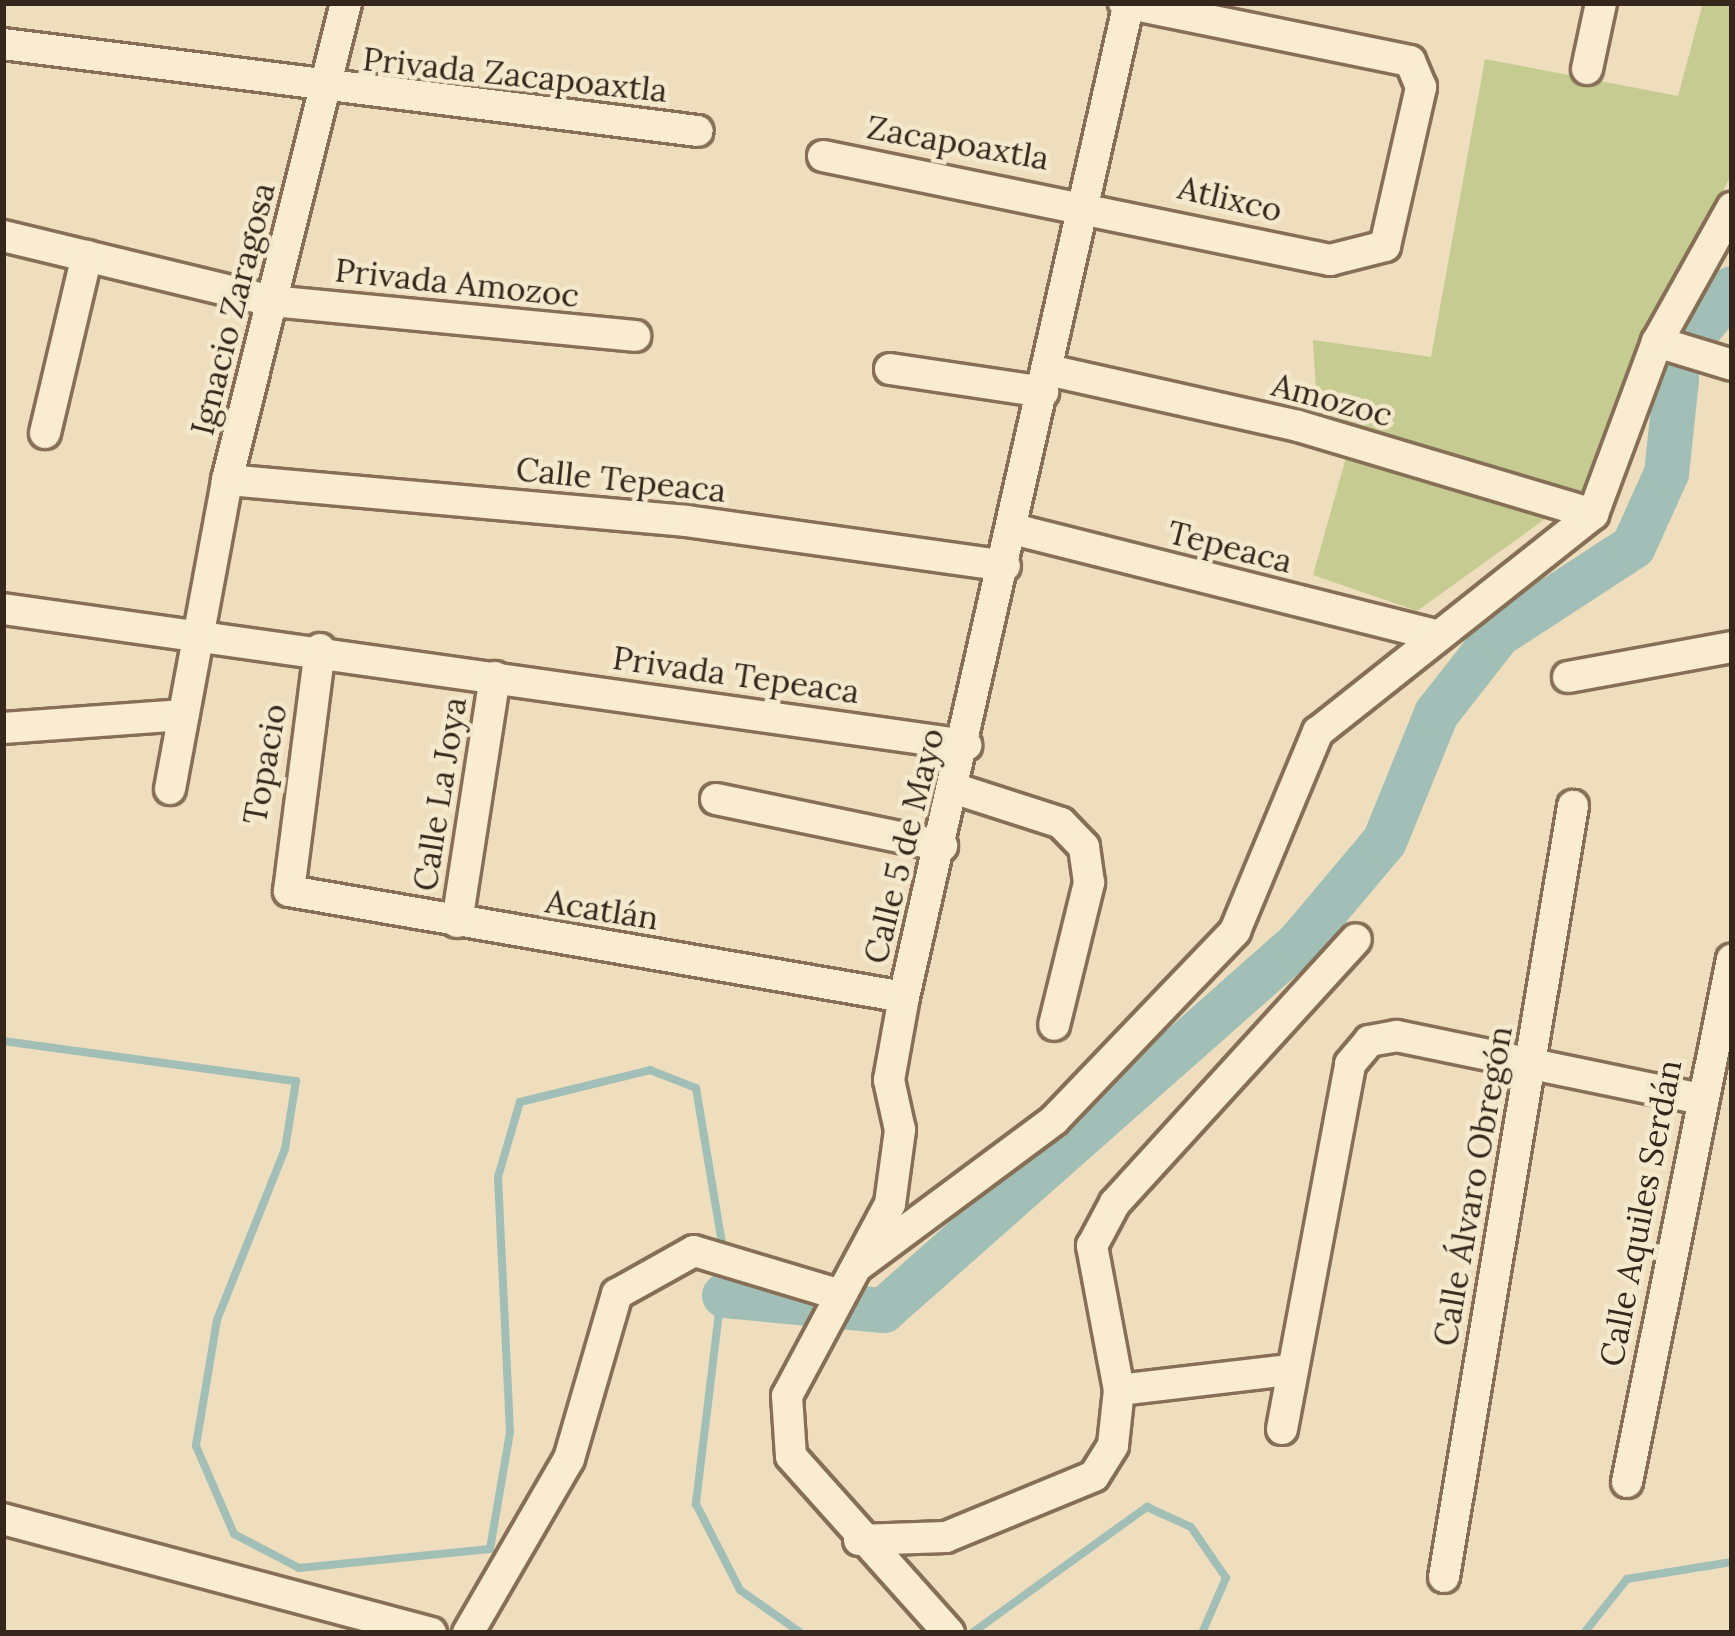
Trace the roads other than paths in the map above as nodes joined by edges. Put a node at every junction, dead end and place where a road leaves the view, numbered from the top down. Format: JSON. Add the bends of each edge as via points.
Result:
{"nodes":[{"id":1,"x":346,"y":3,"type":"edge"},
{"id":2,"x":1127,"y":3,"type":"edge"},
{"id":3,"x":1601,"y":3,"type":"edge"},
{"id":4,"x":3,"y":44,"type":"edge"},
{"id":5,"x":1588,"y":69,"type":"dead end"},
{"id":6,"x":324,"y":90,"type":"junction"},
{"id":7,"x":698,"y":131,"type":"dead end"},
{"id":8,"x":823,"y":157,"type":"dead end"},
{"id":9,"x":1081,"y":200,"type":"junction"},
{"id":10,"x":1732,"y":208,"type":"edge"},
{"id":11,"x":3,"y":236,"type":"edge"},
{"id":12,"x":87,"y":256,"type":"junction"},
{"id":13,"x":272,"y":301,"type":"junction"},
{"id":14,"x":634,"y":336,"type":"dead end"},
{"id":15,"x":1657,"y":342,"type":"junction"},
{"id":16,"x":1732,"y":365,"type":"edge"},
{"id":17,"x":890,"y":369,"type":"dead end"},
{"id":18,"x":1046,"y":381,"type":"junction"},
{"id":19,"x":45,"y":433,"type":"dead end"},
{"id":20,"x":227,"y":480,"type":"junction"},
{"id":21,"x":1593,"y":514,"type":"junction"},
{"id":22,"x":1013,"y":529,"type":"junction"},
{"id":23,"x":1005,"y":566,"type":"junction"},
{"id":24,"x":3,"y":609,"type":"edge"},
{"id":25,"x":1430,"y":634,"type":"junction"},
{"id":26,"x":202,"y":636,"type":"junction"},
{"id":27,"x":1732,"y":647,"type":"edge"},
{"id":28,"x":320,"y":649,"type":"junction"},
{"id":29,"x":495,"y":676,"type":"junction"},
{"id":30,"x":1568,"y":677,"type":"dead end"},
{"id":31,"x":184,"y":715,"type":"junction"},
{"id":32,"x":3,"y":728,"type":"edge"},
{"id":33,"x":966,"y":745,"type":"junction"},
{"id":34,"x":170,"y":789,"type":"dead end"},
{"id":35,"x":956,"y":789,"type":"junction"},
{"id":36,"x":716,"y":799,"type":"dead end"},
{"id":37,"x":1573,"y":806,"type":"dead end"},
{"id":38,"x":942,"y":846,"type":"junction"},
{"id":39,"x":289,"y":891,"type":"joint"},
{"id":40,"x":457,"y":922,"type":"junction"},
{"id":41,"x":1356,"y":939,"type":"dead end"},
{"id":42,"x":1732,"y":958,"type":"edge"},
{"id":43,"x":904,"y":997,"type":"junction"},
{"id":44,"x":1054,"y":1024,"type":"dead end"},
{"id":45,"x":1530,"y":1068,"type":"junction"},
{"id":46,"x":1697,"y":1098,"type":"junction"},
{"id":47,"x":837,"y":1295,"type":"junction"},
{"id":48,"x":1290,"y":1370,"type":"junction"},
{"id":49,"x":1119,"y":1390,"type":"junction"},
{"id":50,"x":1282,"y":1429,"type":"dead end"},
{"id":51,"x":1627,"y":1482,"type":"dead end"},
{"id":52,"x":3,"y":1519,"type":"edge"},
{"id":53,"x":859,"y":1540,"type":"junction"},
{"id":54,"x":1444,"y":1577,"type":"dead end"},
{"id":55,"x":431,"y":1633,"type":"edge"},
{"id":56,"x":468,"y":1633,"type":"edge"},
{"id":57,"x":949,"y":1633,"type":"edge"}],
"edges":[{"from":1,"to":6,"type":"street","name":"Ignacio Zaragosa"},
{"from":2,"to":9,"type":"street","name":"Calle 5 de Mayo"},
{"from":2,"to":9,"type":"street","name":"Atlixco","via":[[1410,61],[1420,87],[1385,246],[1330,260]]},
{"from":3,"to":5,"type":"street"},
{"from":4,"to":6,"type":"street","name":"Privada Zacapoaxtla"},
{"from":6,"to":7,"type":"street","name":"Privada Zacapoaxtla"},
{"from":6,"to":13,"type":"street","name":"Ignacio Zaragosa"},
{"from":8,"to":9,"type":"street","name":"Zacapoaxtla"},
{"from":9,"to":18,"type":"street","name":"Calle 5 de Mayo"},
{"from":10,"to":15,"type":"street"},
{"from":11,"to":12,"type":"street","name":"Privada Amozoc"},
{"from":12,"to":13,"type":"street","name":"Privada Amozoc"},
{"from":12,"to":19,"type":"street"},
{"from":13,"to":14,"type":"street","name":"Privada Amozoc"},
{"from":13,"to":20,"type":"street","name":"Ignacio Zaragosa"},
{"from":15,"to":16,"type":"street"},
{"from":15,"to":21,"type":"street"},
{"from":17,"to":18,"type":"street","name":"Amozoc"},
{"from":18,"to":21,"type":"street","name":"Amozoc","via":[[1298,425]]},
{"from":18,"to":22,"type":"street","name":"Calle 5 de Mayo"},
{"from":20,"to":23,"type":"street","name":"Calle Tepeaca","via":[[686,521]]},
{"from":20,"to":26,"type":"street","name":"Ignacio Zaragosa"},
{"from":21,"to":25,"type":"street"},
{"from":22,"to":23,"type":"street","name":"Calle 5 de Mayo"},
{"from":22,"to":25,"type":"street","name":"Tepeaca"},
{"from":23,"to":33,"type":"street","name":"Calle 5 de Mayo"},
{"from":24,"to":26,"type":"street"},
{"from":25,"to":47,"type":"street","via":[[1318,732],[1234,931],[1054,1120]]},
{"from":26,"to":28,"type":"street"},
{"from":26,"to":31,"type":"street","name":"Ignacio Zaragosa"},
{"from":27,"to":30,"type":"street"},
{"from":28,"to":29,"type":"street"},
{"from":28,"to":39,"type":"street","name":"Topacio"},
{"from":29,"to":33,"type":"street","name":"Privada Tepeaca"},
{"from":29,"to":40,"type":"street","name":"Calle La Joya"},
{"from":31,"to":32,"type":"street"},
{"from":31,"to":34,"type":"street","name":"Ignacio Zaragosa"},
{"from":33,"to":35,"type":"street","name":"Calle 5 de Mayo"},
{"from":35,"to":38,"type":"street","name":"Calle 5 de Mayo"},
{"from":35,"to":44,"type":"street","via":[[1061,824],[1084,847],[1089,884]]},
{"from":36,"to":38,"type":"street"},
{"from":37,"to":45,"type":"street","name":"Calle Álvaro Obregón"},
{"from":38,"to":43,"type":"street","name":"Calle 5 de Mayo"},
{"from":39,"to":40,"type":"street","name":"Acatlán"},
{"from":40,"to":43,"type":"street","name":"Acatlán"},
{"from":41,"to":49,"type":"street","via":[[1107,1217],[1093,1246],[1096,1294]]},
{"from":42,"to":46,"type":"street","name":"Calle Aquiles Serdán"},
{"from":43,"to":47,"type":"street","name":"Calle 5 de Mayo","via":[[889,1079],[900,1130],[890,1204]]},
{"from":45,"to":46,"type":"street"},
{"from":45,"to":48,"type":"street","via":[[1397,1036],[1369,1041],[1350,1064]]},
{"from":45,"to":54,"type":"street","name":"Calle Álvaro Obregón"},
{"from":46,"to":51,"type":"street","name":"Calle Aquiles Serdán"},
{"from":47,"to":53,"type":"street","name":"Calle 5 de Mayo","via":[[787,1396],[791,1456]]},
{"from":47,"to":56,"type":"street","via":[[706,1253],[617,1294],[569,1459]]},
{"from":48,"to":49,"type":"street"},
{"from":48,"to":50,"type":"street"},
{"from":49,"to":53,"type":"street","via":[[1113,1445],[1094,1476],[1051,1502],[946,1537]]},
{"from":52,"to":55,"type":"street"},
{"from":53,"to":57,"type":"street","name":"Calle 5 de Mayo"}]}
